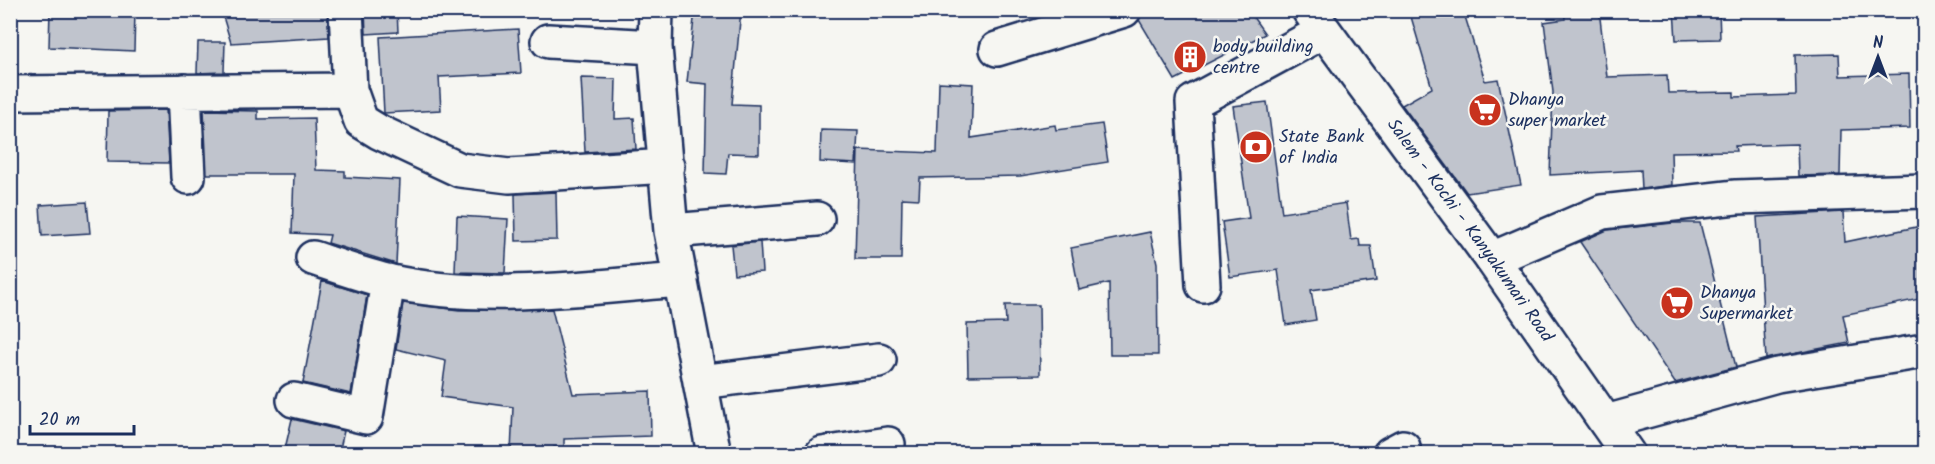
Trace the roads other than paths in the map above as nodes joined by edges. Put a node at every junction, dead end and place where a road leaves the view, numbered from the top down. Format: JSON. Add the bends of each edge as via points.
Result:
{"nodes":[{"id":1,"x":346,"y":10,"type":"edge"},
{"id":2,"x":656,"y":10,"type":"edge"},
{"id":3,"x":1124,"y":10,"type":"edge"},
{"id":4,"x":1317,"y":21,"type":"edge"},
{"id":5,"x":548,"y":41,"type":"dead end"},
{"id":6,"x":656,"y":47,"type":"junction"},
{"id":7,"x":997,"y":49,"type":"dead end"},
{"id":8,"x":350,"y":90,"type":"junction"},
{"id":9,"x":184,"y":92,"type":"junction"},
{"id":10,"x":10,"y":93,"type":"edge"},
{"id":11,"x":667,"y":166,"type":"junction"},
{"id":12,"x":188,"y":177,"type":"dead end"},
{"id":13,"x":1924,"y":191,"type":"edge"},
{"id":14,"x":817,"y":219,"type":"dead end"},
{"id":15,"x":671,"y":231,"type":"junction"},
{"id":16,"x":313,"y":258,"type":"dead end"},
{"id":17,"x":1492,"y":259,"type":"junction"},
{"id":18,"x":681,"y":280,"type":"junction"},
{"id":19,"x":388,"y":281,"type":"junction"},
{"id":20,"x":1203,"y":285,"type":"dead end"},
{"id":21,"x":1924,"y":351,"type":"edge"},
{"id":22,"x":879,"y":360,"type":"dead end"},
{"id":23,"x":700,"y":382,"type":"junction"},
{"id":24,"x":294,"y":400,"type":"dead end"},
{"id":25,"x":1606,"y":422,"type":"junction"},
{"id":26,"x":888,"y":444,"type":"dead end"},
{"id":27,"x":714,"y":453,"type":"edge"},
{"id":28,"x":822,"y":453,"type":"edge"},
{"id":29,"x":1628,"y":453,"type":"edge"}],
"edges":[{"from":1,"to":8,"type":"street"},
{"from":2,"to":6,"type":"street"},
{"from":3,"to":7,"type":"street"},
{"from":4,"to":17,"type":"street","name":"Salem - Kochi - Kanyakumari Road"},
{"from":4,"to":20,"type":"street","via":[[1194,102]]},
{"from":5,"to":6,"type":"street"},
{"from":6,"to":11,"type":"street"},
{"from":8,"to":9,"type":"street"},
{"from":8,"to":11,"type":"street","via":[[361,121],[460,170],[509,176]]},
{"from":9,"to":10,"type":"street"},
{"from":9,"to":12,"type":"street"},
{"from":11,"to":15,"type":"street"},
{"from":13,"to":17,"type":"street","via":[[1736,197],[1602,212]]},
{"from":14,"to":15,"type":"street"},
{"from":15,"to":18,"type":"street"},
{"from":16,"to":19,"type":"street"},
{"from":17,"to":25,"type":"street","name":"Salem - Kochi - Kanyakumari Road"},
{"from":18,"to":19,"type":"street","via":[[520,292]]},
{"from":18,"to":23,"type":"street"},
{"from":19,"to":24,"type":"street","via":[[366,417]]},
{"from":21,"to":25,"type":"street","via":[[1777,375]]},
{"from":22,"to":23,"type":"street"},
{"from":23,"to":27,"type":"street"},
{"from":25,"to":29,"type":"street","name":"Salem - Kochi - Kanyakumari Road"},
{"from":26,"to":28,"type":"street"}]}
